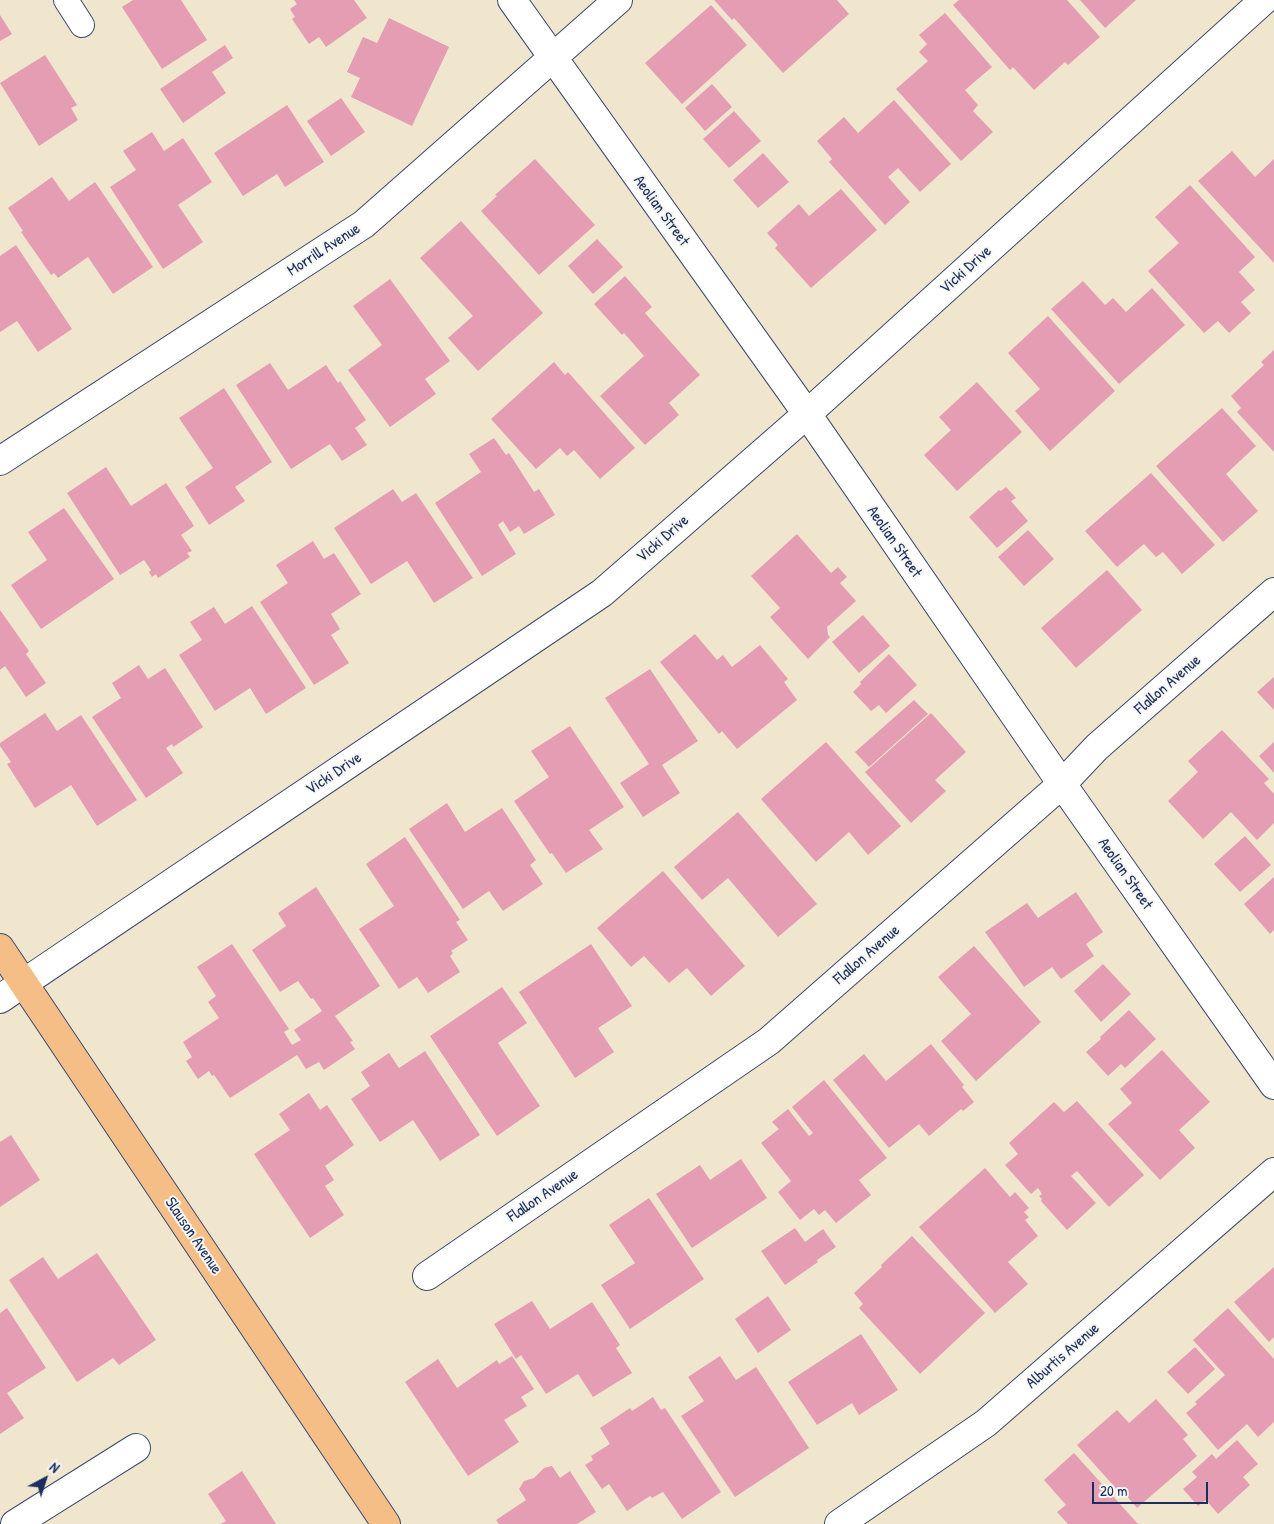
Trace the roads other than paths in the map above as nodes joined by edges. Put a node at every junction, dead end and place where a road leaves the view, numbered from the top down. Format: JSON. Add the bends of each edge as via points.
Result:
{"nodes":[{"id":1,"x":66,"y":0,"type":"edge"},
{"id":2,"x":512,"y":0,"type":"edge"},
{"id":3,"x":618,"y":0,"type":"edge"},
{"id":4,"x":1264,"y":0,"type":"edge"},
{"id":5,"x":82,"y":25,"type":"dead end"},
{"id":6,"x":553,"y":59,"type":"junction"},
{"id":7,"x":806,"y":414,"type":"junction"},
{"id":8,"x":0,"y":462,"type":"edge"},
{"id":9,"x":1274,"y":592,"type":"edge"},
{"id":10,"x":1062,"y":784,"type":"junction"},
{"id":11,"x":0,"y":948,"type":"edge"},
{"id":12,"x":23,"y":983,"type":"junction"},
{"id":13,"x":0,"y":999,"type":"edge"},
{"id":14,"x":1274,"y":1085,"type":"edge"},
{"id":15,"x":1274,"y":1172,"type":"edge"},
{"id":16,"x":427,"y":1276,"type":"dead end"},
{"id":17,"x":136,"y":1448,"type":"dead end"},
{"id":18,"x":15,"y":1524,"type":"edge"},
{"id":19,"x":386,"y":1524,"type":"edge"},
{"id":20,"x":839,"y":1524,"type":"edge"}],
"edges":[{"from":1,"to":5,"type":"lane"},
{"from":2,"to":6,"type":"street","name":"Aeolian Street"},
{"from":3,"to":6,"type":"street","name":"Morrill Avenue"},
{"from":4,"to":7,"type":"street","name":"Vicki Drive"},
{"from":6,"to":7,"type":"street","name":"Aeolian Street"},
{"from":6,"to":8,"type":"street","name":"Morrill Avenue","via":[[364,224]]},
{"from":7,"to":10,"type":"street","name":"Aeolian Street"},
{"from":7,"to":12,"type":"street","name":"Vicki Drive","via":[[602,593]]},
{"from":9,"to":10,"type":"street","name":"Flallon Avenue","via":[[1097,747]]},
{"from":10,"to":14,"type":"street","name":"Aeolian Street"},
{"from":10,"to":16,"type":"street","name":"Flallon Avenue","via":[[769,1041]]},
{"from":11,"to":12,"type":"main road","name":"Slauson Avenue"},
{"from":12,"to":13,"type":"street","name":"Vicki Drive"},
{"from":12,"to":19,"type":"main road","name":"Slauson Avenue"},
{"from":15,"to":20,"type":"street","name":"Alburtis Avenue","via":[[986,1423]]},
{"from":17,"to":18,"type":"street"}]}
